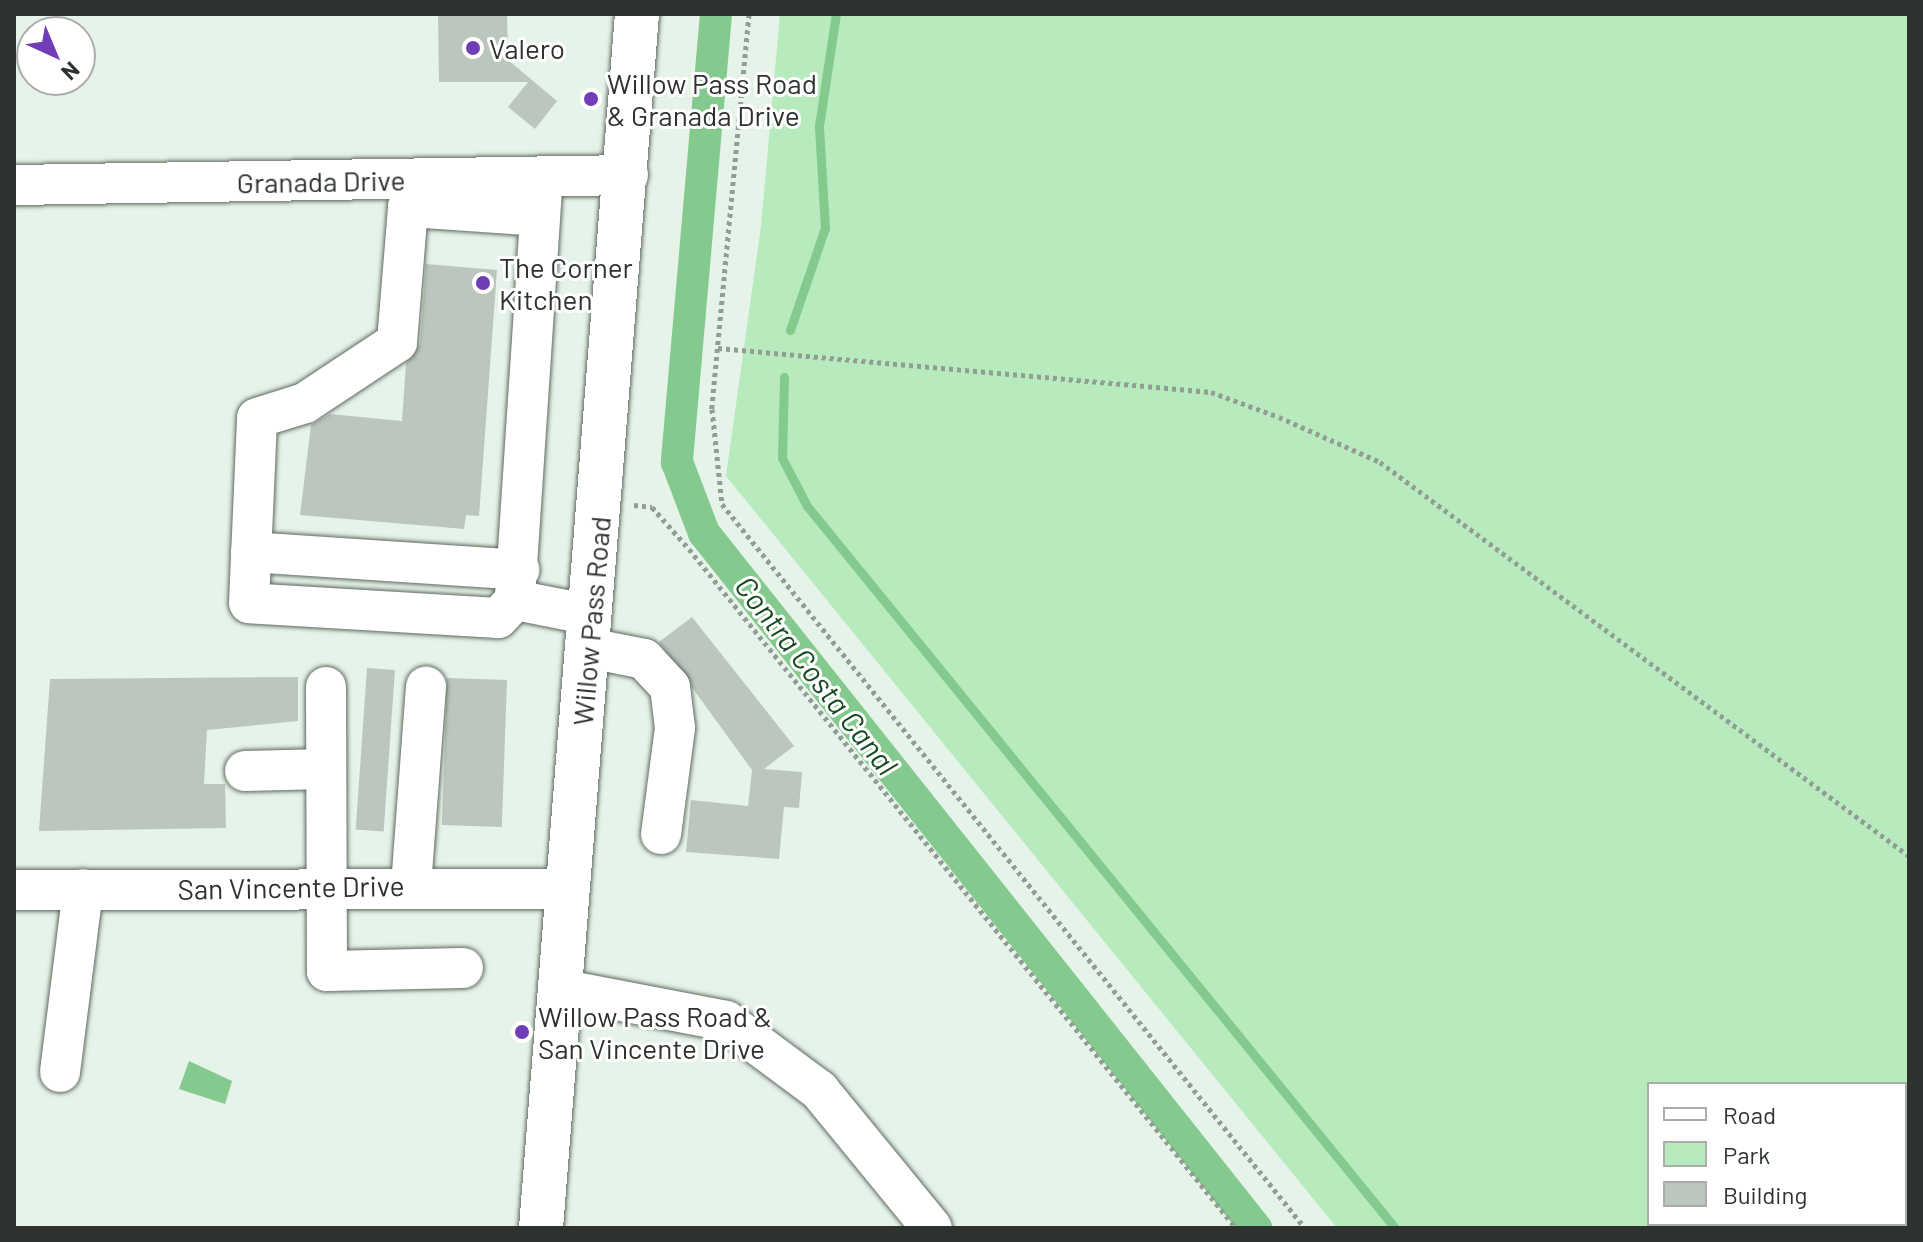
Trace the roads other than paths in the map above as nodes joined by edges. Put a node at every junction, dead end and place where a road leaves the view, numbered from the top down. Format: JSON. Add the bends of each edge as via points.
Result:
{"nodes":[{"id":1,"x":637,"y":14,"type":"edge"},
{"id":2,"x":628,"y":175,"type":"junction"},
{"id":3,"x":14,"y":185,"type":"edge"},
{"id":4,"x":541,"y":196,"type":"junction"},
{"id":5,"x":251,"y":552,"type":"junction"},
{"id":6,"x":517,"y":585,"type":"junction"},
{"id":7,"x":590,"y":632,"type":"junction"},
{"id":8,"x":326,"y":687,"type":"dead end"},
{"id":9,"x":426,"y":687,"type":"dead end"},
{"id":10,"x":325,"y":769,"type":"junction"},
{"id":11,"x":245,"y":771,"type":"dead end"},
{"id":12,"x":661,"y":834,"type":"dead end"},
{"id":13,"x":411,"y":886,"type":"junction"},
{"id":14,"x":323,"y":887,"type":"junction"},
{"id":15,"x":83,"y":889,"type":"junction"},
{"id":16,"x":568,"y":889,"type":"junction"},
{"id":17,"x":14,"y":890,"type":"edge"},
{"id":18,"x":463,"y":968,"type":"dead end"},
{"id":19,"x":559,"y":989,"type":"junction"},
{"id":20,"x":60,"y":1072,"type":"dead end"},
{"id":21,"x":541,"y":1228,"type":"edge"},
{"id":22,"x":932,"y":1228,"type":"edge"}],
"edges":[{"from":1,"to":2,"type":"main road","name":"Willow Pass Road"},
{"from":2,"to":4,"type":"street","name":"Granada Drive"},
{"from":2,"to":7,"type":"main road","name":"Willow Pass Road"},
{"from":3,"to":4,"type":"street","name":"Granada Drive"},
{"from":4,"to":5,"type":"street","via":[[408,207],[397,342],[305,403],[257,418]]},
{"from":4,"to":6,"type":"street"},
{"from":5,"to":6,"type":"street"},
{"from":5,"to":6,"type":"street","via":[[249,603],[498,618]]},
{"from":6,"to":7,"type":"street"},
{"from":7,"to":12,"type":"street","via":[[644,659],[670,687],[675,728]]},
{"from":7,"to":16,"type":"main road","name":"Willow Pass Road"},
{"from":8,"to":10,"type":"street"},
{"from":9,"to":13,"type":"street"},
{"from":10,"to":11,"type":"street"},
{"from":10,"to":14,"type":"street"},
{"from":13,"to":14,"type":"street","name":"San Vincente Drive"},
{"from":13,"to":16,"type":"street","name":"San Vincente Drive"},
{"from":14,"to":15,"type":"street","name":"San Vincente Drive"},
{"from":14,"to":18,"type":"street","via":[[327,971]]},
{"from":15,"to":17,"type":"street","name":"San Vincente Drive"},
{"from":15,"to":20,"type":"street"},
{"from":16,"to":19,"type":"main road","name":"Willow Pass Road"},
{"from":19,"to":21,"type":"main road","name":"Willow Pass Road"},
{"from":19,"to":22,"type":"street","via":[[726,1021],[819,1090]]}]}
